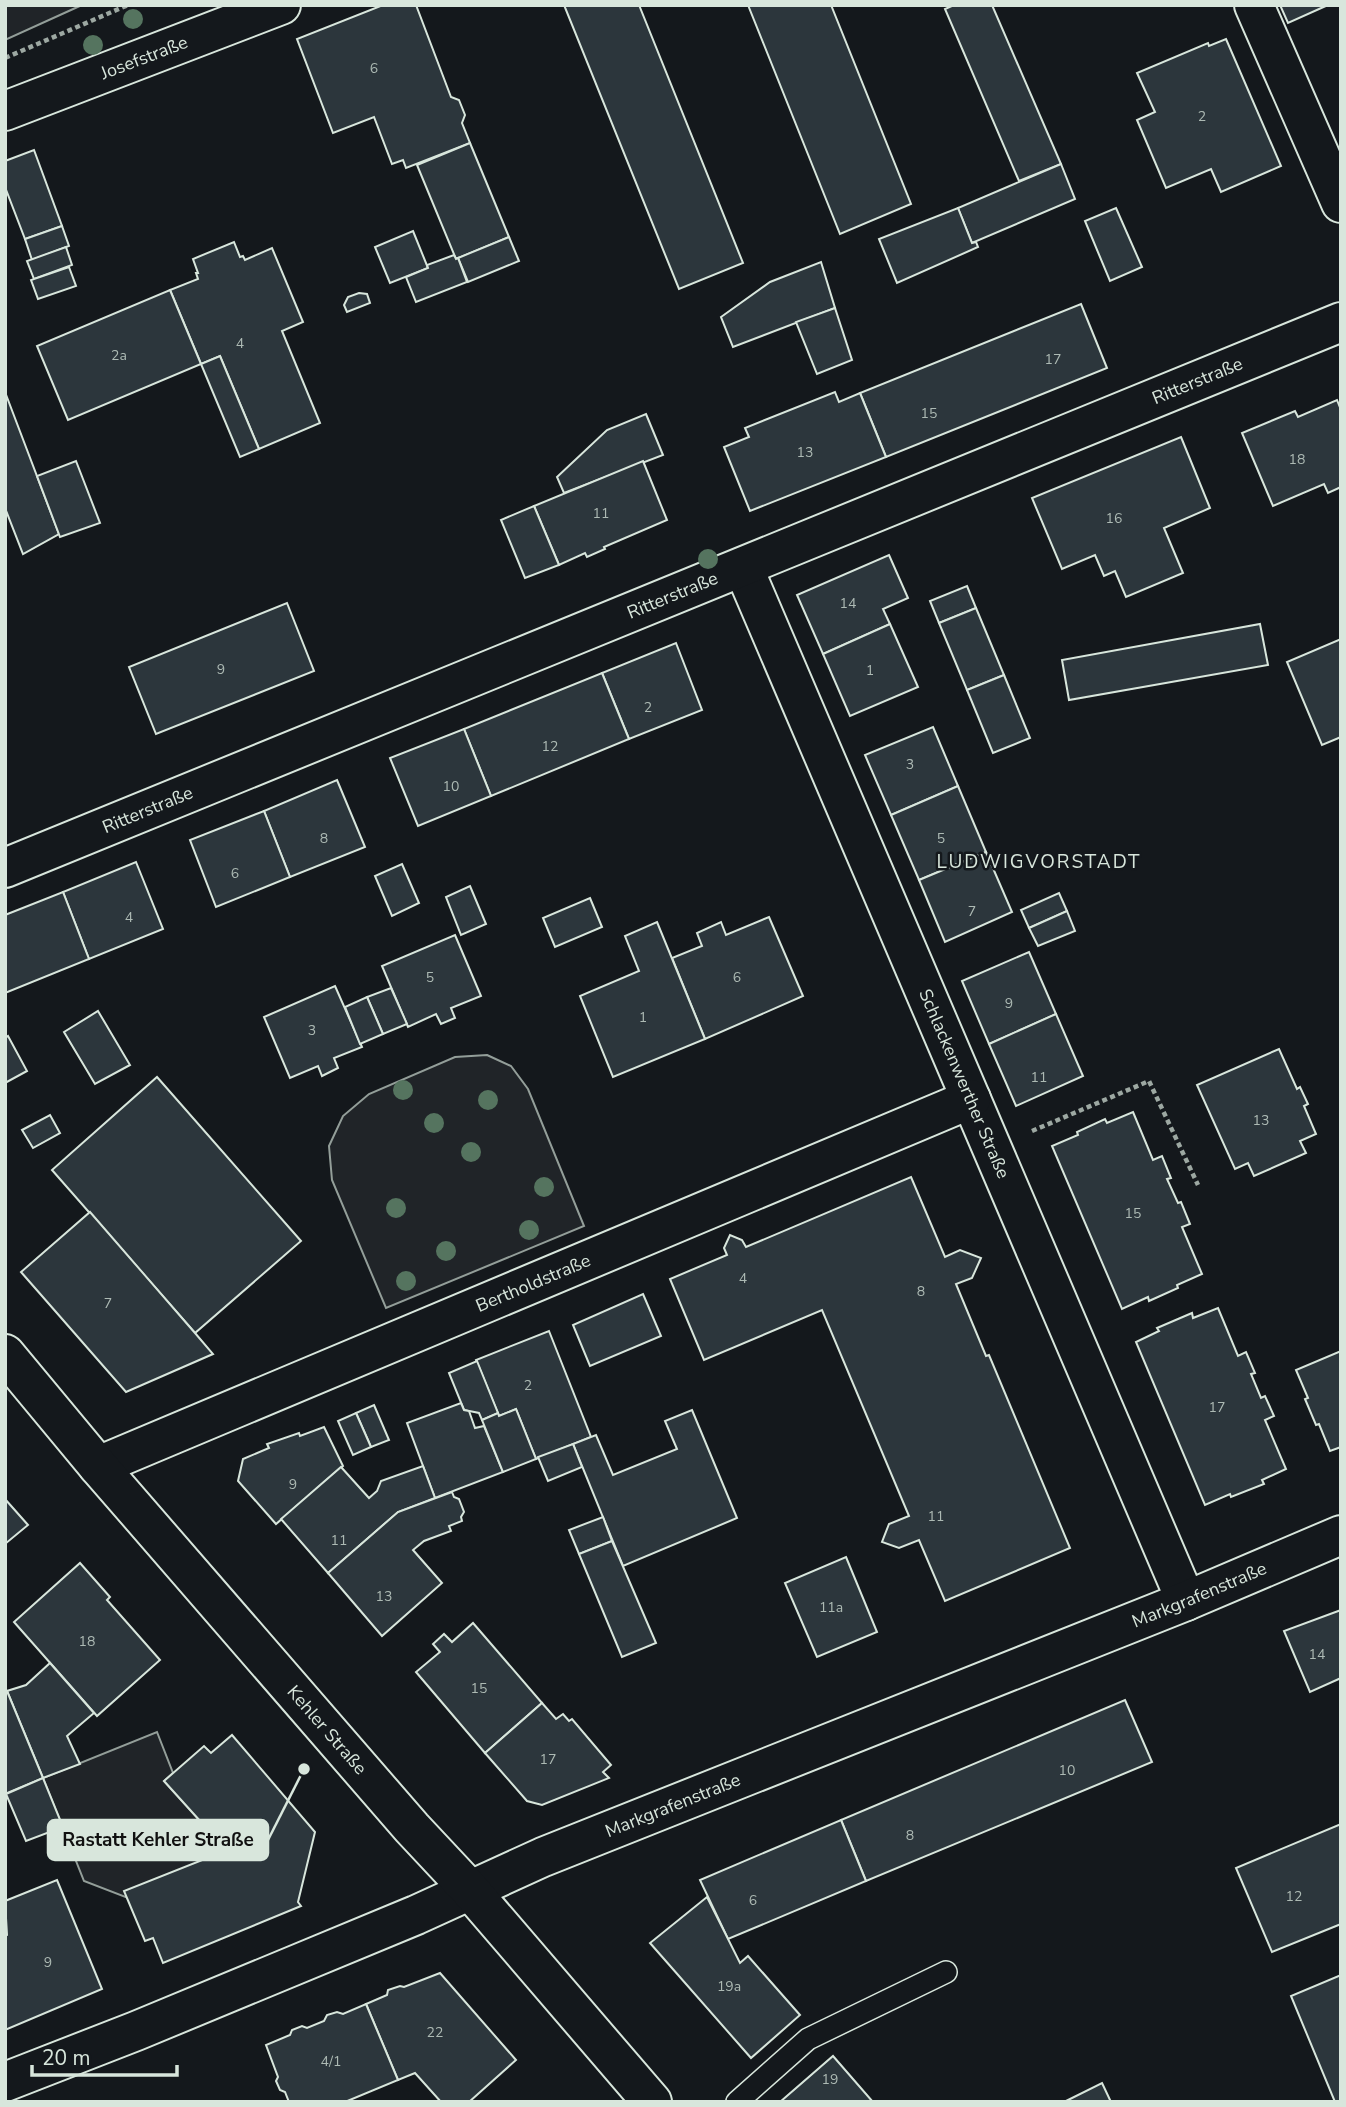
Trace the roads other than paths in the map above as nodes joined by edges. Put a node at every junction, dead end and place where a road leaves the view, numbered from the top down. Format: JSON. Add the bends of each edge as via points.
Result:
{"nodes":[{"id":1,"x":281,"y":5,"type":"edge"},
{"id":2,"x":1254,"y":5,"type":"edge"},
{"id":3,"x":5,"y":111,"type":"edge"},
{"id":4,"x":1341,"y":203,"type":"edge"},
{"id":5,"x":1341,"y":322,"type":"edge"},
{"id":6,"x":743,"y":567,"type":"junction"},
{"id":7,"x":5,"y":868,"type":"edge"},
{"id":8,"x":971,"y":1099,"type":"junction"},
{"id":9,"x":5,"y":1354,"type":"edge"},
{"id":10,"x":97,"y":1466,"type":"junction"},
{"id":11,"x":1341,"y":1535,"type":"edge"},
{"id":12,"x":1186,"y":1601,"type":"junction"},
{"id":13,"x":470,"y":1890,"type":"junction"},
{"id":14,"x":946,"y":1972,"type":"dead end"},
{"id":15,"x":5,"y":2082,"type":"edge"},
{"id":16,"x":652,"y":2102,"type":"edge"},
{"id":17,"x":737,"y":2102,"type":"edge"}],
"edges":[{"from":1,"to":3,"type":"street","name":"Josefstraße"},
{"from":2,"to":4,"type":"street"},
{"from":5,"to":6,"type":"street","name":"Ritterstraße"},
{"from":6,"to":7,"type":"street","name":"Ritterstraße"},
{"from":6,"to":8,"type":"street","name":"Schlackenwerther Straße"},
{"from":8,"to":10,"type":"street","name":"Bertholdstraße"},
{"from":8,"to":12,"type":"street","name":"Schlackenwerther Straße"},
{"from":9,"to":10,"type":"street","name":"Kehler Straße"},
{"from":10,"to":13,"type":"street","name":"Kehler Straße"},
{"from":11,"to":12,"type":"street","name":"Markgrafenstraße"},
{"from":12,"to":13,"type":"street","name":"Markgrafenstraße"},
{"from":13,"to":15,"type":"street","name":"Markgrafenstraße"},
{"from":13,"to":16,"type":"street","name":"Kehler Straße"},
{"from":14,"to":17,"type":"lane","via":[[808,2039]]}]}
